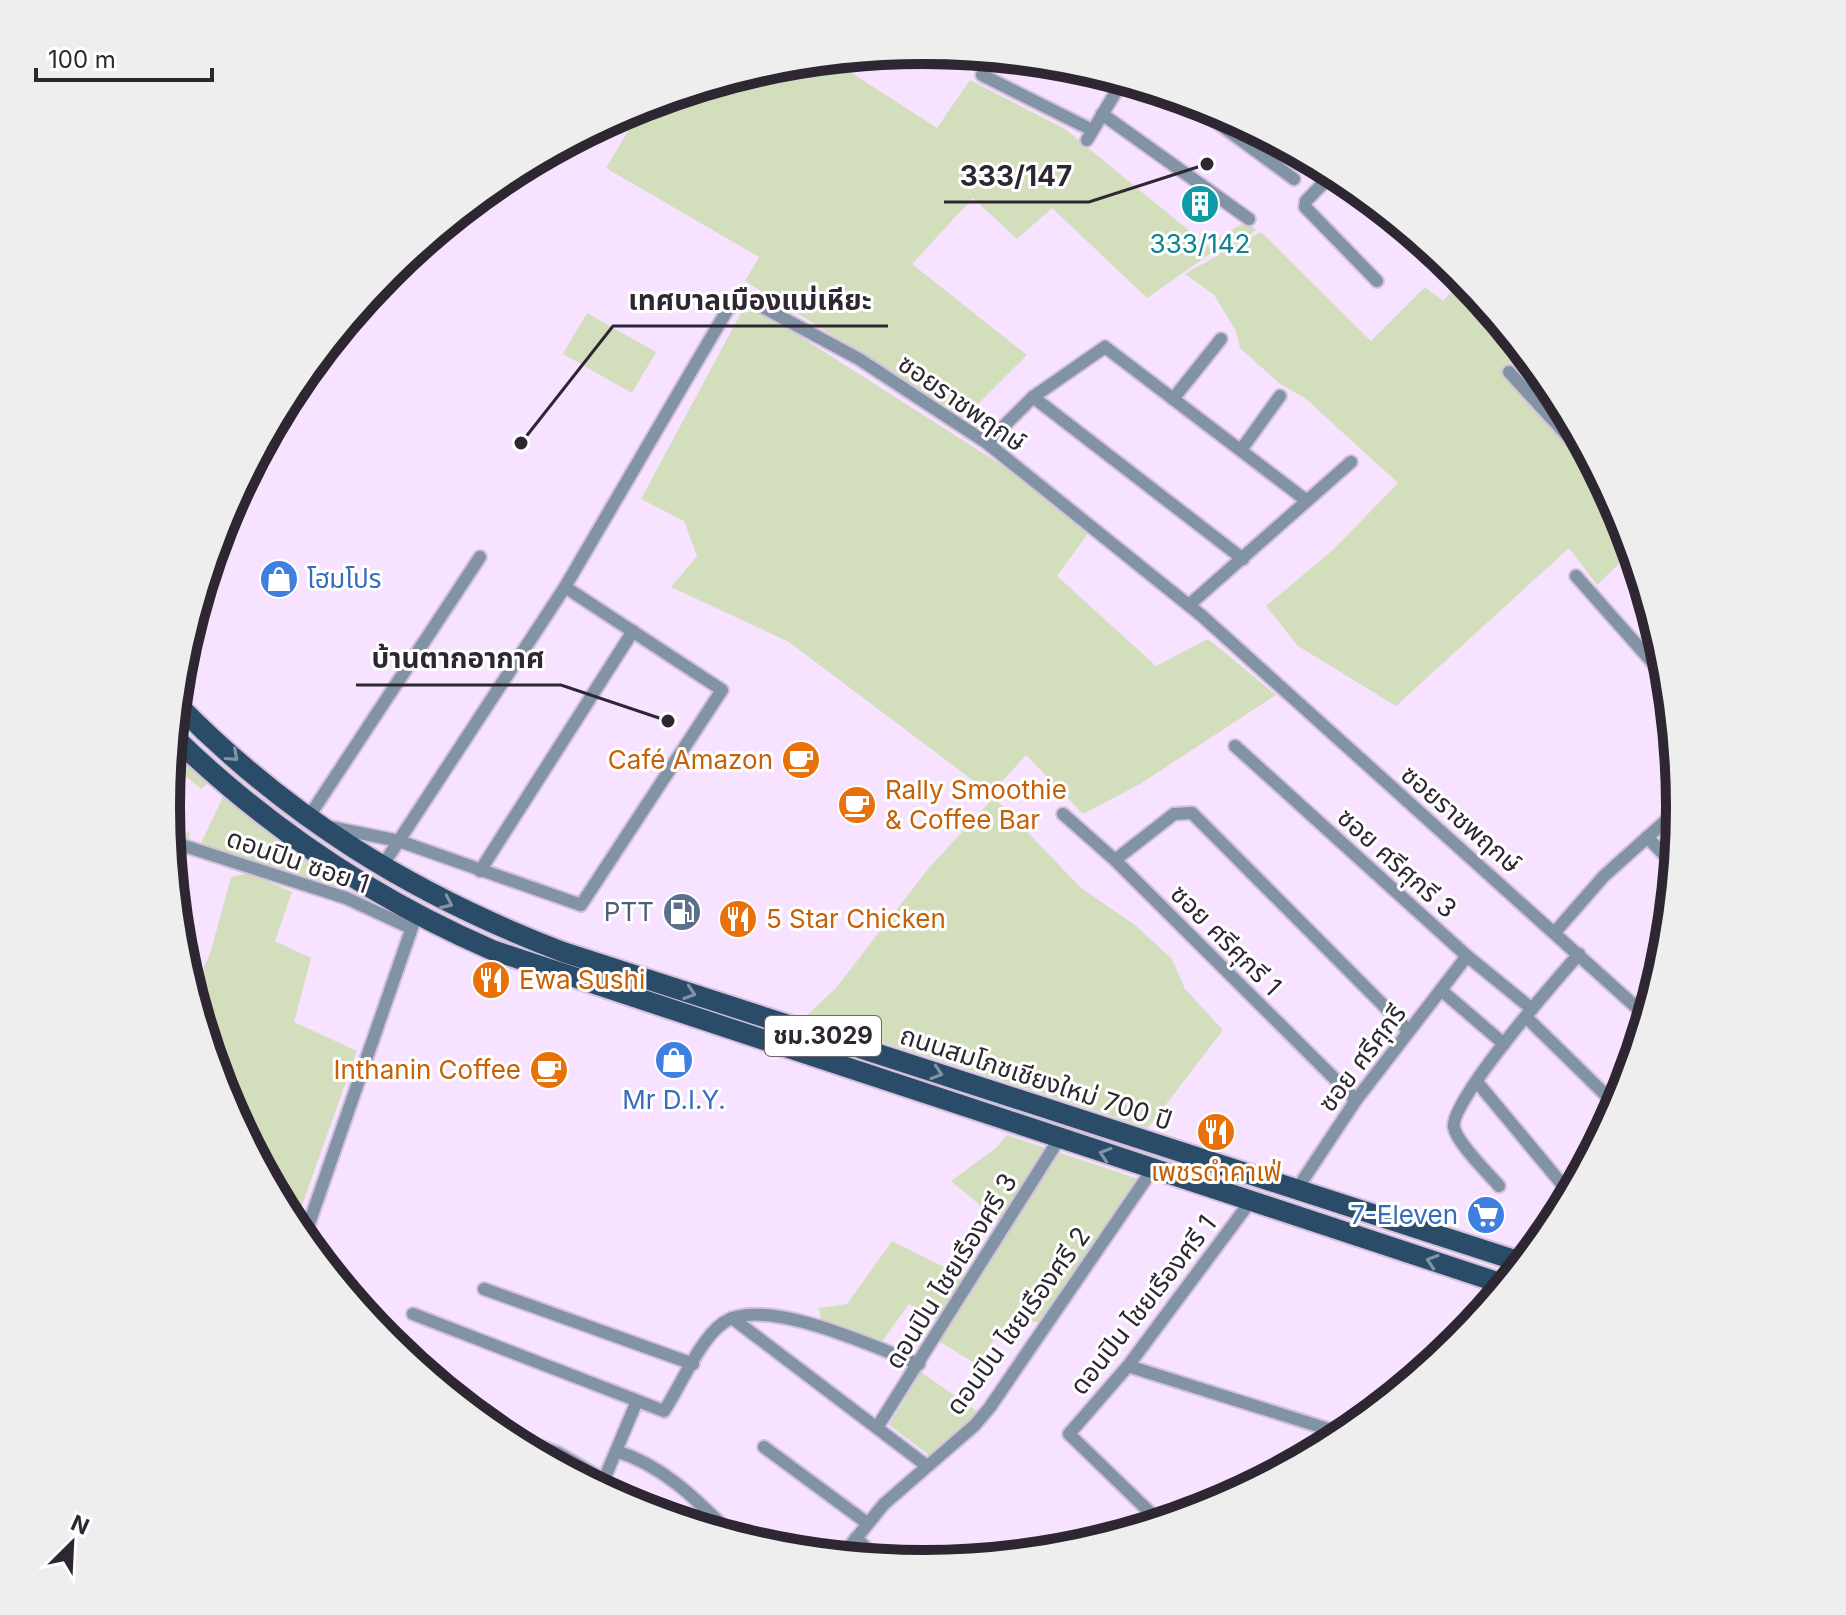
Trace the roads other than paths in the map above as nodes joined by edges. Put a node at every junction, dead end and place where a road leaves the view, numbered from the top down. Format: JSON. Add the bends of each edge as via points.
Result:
{"nodes":[{"id":1,"x":982,"y":75,"type":"dead end"},
{"id":2,"x":1117,"y":90,"type":"edge"},
{"id":3,"x":1102,"y":114,"type":"junction"},
{"id":4,"x":1223,"y":128,"type":"edge"},
{"id":5,"x":1294,"y":179,"type":"dead end"},
{"id":6,"x":1324,"y":182,"type":"edge"},
{"id":7,"x":1245,"y":198,"type":"dead end"},
{"id":8,"x":1237,"y":210,"type":"junction"},
{"id":9,"x":1249,"y":219,"type":"dead end"},
{"id":10,"x":1377,"y":281,"type":"dead end"},
{"id":11,"x":1221,"y":339,"type":"dead end"},
{"id":12,"x":1509,"y":372,"type":"dead end"},
{"id":13,"x":1280,"y":396,"type":"dead end"},
{"id":14,"x":1033,"y":397,"type":"junction"},
{"id":15,"x":1173,"y":399,"type":"junction"},
{"id":16,"x":1566,"y":434,"type":"edge"},
{"id":17,"x":987,"y":443,"type":"junction"},
{"id":18,"x":1241,"y":450,"type":"junction"},
{"id":19,"x":1351,"y":462,"type":"dead end"},
{"id":20,"x":1307,"y":501,"type":"junction"},
{"id":21,"x":480,"y":557,"type":"dead end"},
{"id":22,"x":1243,"y":559,"type":"junction"},
{"id":23,"x":1576,"y":576,"type":"dead end"},
{"id":24,"x":565,"y":587,"type":"junction"},
{"id":25,"x":1189,"y":605,"type":"junction"},
{"id":26,"x":633,"y":631,"type":"junction"},
{"id":27,"x":1652,"y":662,"type":"edge"},
{"id":28,"x":186,"y":712,"type":"edge"},
{"id":29,"x":182,"y":745,"type":"edge"},
{"id":30,"x":1235,"y":746,"type":"dead end"},
{"id":31,"x":1063,"y":814,"type":"dead end"},
{"id":32,"x":312,"y":821,"type":"junction"},
{"id":33,"x":1666,"y":821,"type":"edge"},
{"id":34,"x":1647,"y":837,"type":"junction"},
{"id":35,"x":399,"y":841,"type":"junction"},
{"id":36,"x":181,"y":844,"type":"edge"},
{"id":37,"x":1665,"y":856,"type":"edge"},
{"id":38,"x":1115,"y":860,"type":"junction"},
{"id":39,"x":381,"y":868,"type":"junction"},
{"id":40,"x":480,"y":871,"type":"junction"},
{"id":41,"x":350,"y":890,"type":"junction"},
{"id":42,"x":414,"y":922,"type":"junction"},
{"id":43,"x":1555,"y":932,"type":"junction"},
{"id":44,"x":1579,"y":954,"type":"junction"},
{"id":45,"x":1467,"y":956,"type":"junction"},
{"id":46,"x":1441,"y":990,"type":"junction"},
{"id":47,"x":1638,"y":1009,"type":"edge"},
{"id":48,"x":1529,"y":1013,"type":"junction"},
{"id":49,"x":1408,"y":1030,"type":"junction"},
{"id":50,"x":1504,"y":1044,"type":"junction"},
{"id":51,"x":1477,"y":1082,"type":"junction"},
{"id":52,"x":1608,"y":1096,"type":"edge"},
{"id":53,"x":1356,"y":1100,"type":"junction"},
{"id":54,"x":1059,"y":1139,"type":"junction"},
{"id":55,"x":1152,"y":1170,"type":"junction"},
{"id":56,"x":1563,"y":1185,"type":"edge"},
{"id":57,"x":1499,"y":1186,"type":"dead end"},
{"id":58,"x":1297,"y":1189,"type":"junction"},
{"id":59,"x":1250,"y":1202,"type":"junction"},
{"id":60,"x":308,"y":1226,"type":"edge"},
{"id":61,"x":1513,"y":1260,"type":"edge"},
{"id":62,"x":1495,"y":1282,"type":"edge"},
{"id":63,"x":484,"y":1289,"type":"dead end"},
{"id":64,"x":413,"y":1314,"type":"dead end"},
{"id":65,"x":732,"y":1318,"type":"junction"},
{"id":66,"x":693,"y":1364,"type":"junction"},
{"id":67,"x":919,"y":1364,"type":"junction"},
{"id":68,"x":1128,"y":1366,"type":"junction"},
{"id":69,"x":637,"y":1401,"type":"junction"},
{"id":70,"x":878,"y":1426,"type":"junction"},
{"id":71,"x":1330,"y":1430,"type":"edge"},
{"id":72,"x":764,"y":1447,"type":"dead end"},
{"id":73,"x":548,"y":1449,"type":"edge"},
{"id":74,"x":616,"y":1451,"type":"junction"},
{"id":75,"x":567,"y":1460,"type":"edge"},
{"id":76,"x":927,"y":1466,"type":"junction"},
{"id":77,"x":605,"y":1479,"type":"edge"},
{"id":78,"x":1153,"y":1515,"type":"edge"},
{"id":79,"x":718,"y":1522,"type":"edge"},
{"id":80,"x":867,"y":1523,"type":"junction"},
{"id":81,"x":856,"y":1538,"type":"junction"},
{"id":82,"x":849,"y":1547,"type":"edge"},
{"id":83,"x":867,"y":1548,"type":"edge"}],
"edges":[{"from":1,"to":3,"type":"street","via":[[1089,135]]},
{"from":2,"to":3,"type":"street"},
{"from":3,"to":8,"type":"street"},
{"from":4,"to":5,"type":"street"},
{"from":6,"to":10,"type":"street","via":[[1305,207]]},
{"from":7,"to":8,"type":"street"},
{"from":8,"to":9,"type":"street"},
{"from":11,"to":15,"type":"street"},
{"from":12,"to":16,"type":"street"},
{"from":13,"to":18,"type":"street"},
{"from":14,"to":15,"type":"street","via":[[1105,347]]},
{"from":14,"to":17,"type":"street"},
{"from":14,"to":22,"type":"street"},
{"from":15,"to":18,"type":"street"},
{"from":17,"to":24,"type":"street","name":"ซอยราชพฤกษ์","via":[[859,359],[740,299],[712,336]]},
{"from":17,"to":25,"type":"street","name":"ซอยราชพฤกษ์"},
{"from":18,"to":20,"type":"street"},
{"from":19,"to":20,"type":"street"},
{"from":20,"to":22,"type":"street"},
{"from":21,"to":32,"type":"street"},
{"from":22,"to":25,"type":"street"},
{"from":23,"to":27,"type":"street"},
{"from":24,"to":26,"type":"street"},
{"from":24,"to":35,"type":"street","name":"ซอยราชพฤกษ์"},
{"from":25,"to":43,"type":"street","name":"ซอยราชพฤกษ์"},
{"from":26,"to":40,"type":"street"},
{"from":26,"to":40,"type":"street","via":[[722,690],[581,905]]},
{"from":28,"to":32,"type":"main road","name":"ถนนสมโภชเชียงใหม่ 700 ปี","number":"ชม.3029","one_way":true},
{"from":29,"to":41,"type":"main road","name":"ถนนสมโภชเชียงใหม่ 700 ปี","number":"ชม.3029"},
{"from":30,"to":45,"type":"street","name":"ซอย ศรีศุกรี 3"},
{"from":31,"to":38,"type":"street","name":"ซอย ศรีศุกรี 1"},
{"from":32,"to":35,"type":"street"},
{"from":32,"to":39,"type":"main road","name":"ถนนสมโภชเชียงใหม่ 700 ปี","number":"ชม.3029"},
{"from":33,"to":34,"type":"street"},
{"from":34,"to":37,"type":"street"},
{"from":34,"to":43,"type":"street"},
{"from":35,"to":39,"type":"street","name":"ซอยราชพฤกษ์"},
{"from":35,"to":40,"type":"street"},
{"from":36,"to":41,"type":"street","name":"ดอนปิน ซอย 1"},
{"from":38,"to":49,"type":"street","via":[[1174,814],[1192,813]]},
{"from":38,"to":53,"type":"street","name":"ซอย ศรีศุกรี 1"},
{"from":39,"to":58,"type":"main road","name":"ถนนสมโภชเชียงใหม่ 700 ปี","number":"ชม.3029","one_way":true,"via":[[501,928],[563,952]]},
{"from":41,"to":42,"type":"main road","name":"ถนนสมโภชเชียงใหม่ 700 ปี","number":"ชม.3029"},
{"from":42,"to":54,"type":"main road","name":"ถนนสมโภชเชียงใหม่ 700 ปี","number":"ชม.3029","via":[[550,972]]},
{"from":42,"to":60,"type":"street"},
{"from":43,"to":44,"type":"street","name":"ซอยราชพฤกษ์"},
{"from":44,"to":47,"type":"street","name":"ซอยราชพฤกษ์"},
{"from":44,"to":48,"type":"street"},
{"from":45,"to":46,"type":"street","name":"ซอย ศรีศุกรี"},
{"from":45,"to":48,"type":"street","name":"ซอย ศรีศุกรี 3"},
{"from":46,"to":49,"type":"street","name":"ซอย ศรีศุกรี"},
{"from":46,"to":50,"type":"street"},
{"from":48,"to":50,"type":"street"},
{"from":48,"to":52,"type":"street","name":"ซอย ศรีศุกรี 3"},
{"from":49,"to":53,"type":"street","name":"ซอย ศรีศุกรี"},
{"from":50,"to":51,"type":"street"},
{"from":51,"to":56,"type":"street"},
{"from":51,"to":57,"type":"street","via":[[1453,1124]]},
{"from":53,"to":58,"type":"street","name":"ซอย ศรีศุกรี"},
{"from":55,"to":54,"type":"main road","name":"ถนนสมโภชเชียงใหม่ 700 ปี","number":"ชม.3029","one_way":true},
{"from":54,"to":67,"type":"street","name":"ดอนปิน ไชยเรืองศรี 3"},
{"from":55,"to":59,"type":"main road","name":"ถนนสมโภชเชียงใหม่ 700 ปี","number":"ชม.3029"},
{"from":55,"to":76,"type":"street","name":"ดอนปิน ไชยเรืองศรี 2","via":[[990,1407]]},
{"from":58,"to":61,"type":"main road","name":"ถนนสมโภชเชียงใหม่ 700 ปี","number":"ชม.3029"},
{"from":62,"to":59,"type":"main road","name":"ถนนสมโภชเชียงใหม่ 700 ปี","number":"ชม.3029","one_way":true},
{"from":59,"to":68,"type":"street","name":"ดอนปิน ไชยเรืองศรี 1"},
{"from":63,"to":66,"type":"street"},
{"from":64,"to":69,"type":"street"},
{"from":65,"to":66,"type":"street","via":[[716,1328]]},
{"from":65,"to":67,"type":"street","via":[[787,1318]]},
{"from":65,"to":70,"type":"street"},
{"from":66,"to":69,"type":"street","via":[[664,1411]]},
{"from":67,"to":70,"type":"street","name":"ดอนปิน ไชยเรืองศรี 3"},
{"from":68,"to":71,"type":"street"},
{"from":68,"to":78,"type":"street","name":"ดอนปิน ไชยเรืองศรี 1","via":[[1069,1434]]},
{"from":69,"to":74,"type":"street"},
{"from":70,"to":76,"type":"street"},
{"from":72,"to":80,"type":"street"},
{"from":73,"to":75,"type":"street"},
{"from":74,"to":77,"type":"street"},
{"from":74,"to":79,"type":"street","via":[[650,1464]]},
{"from":76,"to":80,"type":"street","name":"ดอนปิน ไชยเรืองศรี 2"},
{"from":80,"to":81,"type":"street","name":"ดอนปิน ไชยเรืองศรี 2"},
{"from":81,"to":82,"type":"street","name":"ดอนปิน ไชยเรืองศรี 2"},
{"from":81,"to":83,"type":"street"}]}
